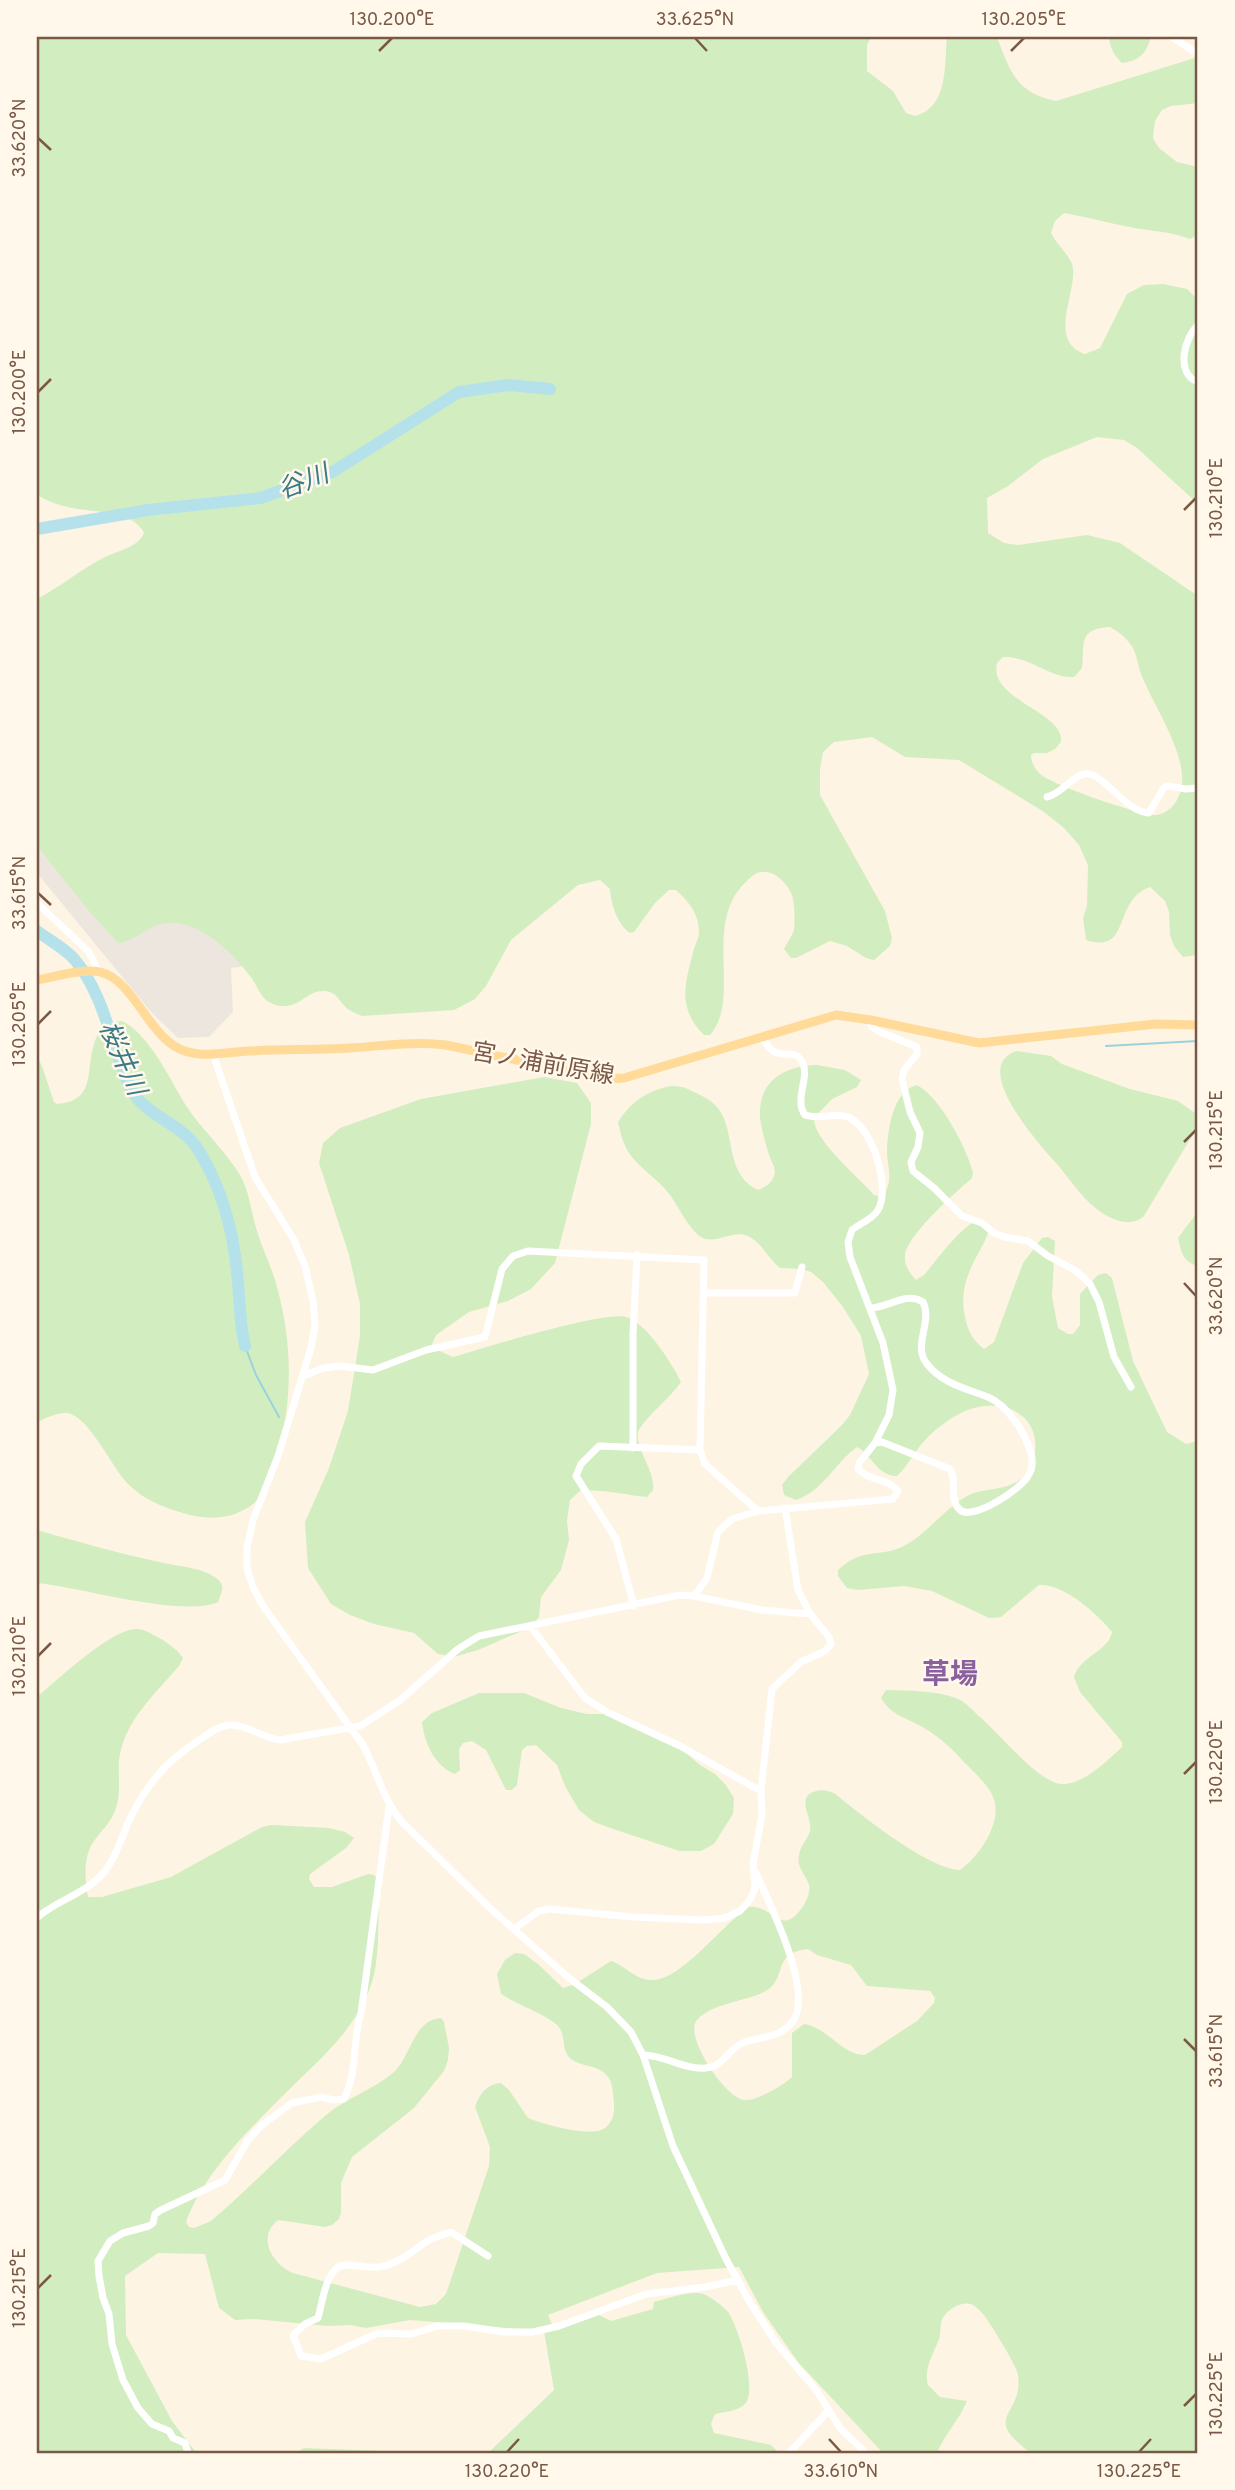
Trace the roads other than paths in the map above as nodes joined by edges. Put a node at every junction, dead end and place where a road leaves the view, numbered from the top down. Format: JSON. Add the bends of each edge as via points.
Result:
{"nodes":[{"id":1,"x":1172,"y":37,"type":"edge"},
{"id":2,"x":1198,"y":54,"type":"edge"},
{"id":3,"x":1198,"y":325,"type":"edge"},
{"id":4,"x":1198,"y":382,"type":"edge"},
{"id":5,"x":1198,"y":788,"type":"edge"},
{"id":6,"x":1047,"y":797,"type":"dead end"},
{"id":7,"x":37,"y":903,"type":"edge"},
{"id":8,"x":95,"y":972,"type":"junction"},
{"id":9,"x":37,"y":979,"type":"edge"},
{"id":10,"x":871,"y":1020,"type":"junction"},
{"id":11,"x":1198,"y":1025,"type":"edge"},
{"id":12,"x":762,"y":1037,"type":"junction"},
{"id":13,"x":213,"y":1054,"type":"junction"},
{"id":14,"x":636,"y":1255,"type":"junction"},
{"id":15,"x":802,"y":1266,"type":"dead end"},
{"id":16,"x":704,"y":1293,"type":"junction"},
{"id":17,"x":870,"y":1308,"type":"junction"},
{"id":18,"x":303,"y":1376,"type":"junction"},
{"id":19,"x":1131,"y":1387,"type":"dead end"},
{"id":20,"x":874,"y":1443,"type":"junction"},
{"id":21,"x":633,"y":1448,"type":"junction"},
{"id":22,"x":700,"y":1450,"type":"junction"},
{"id":23,"x":785,"y":1507,"type":"junction"},
{"id":24,"x":758,"y":1511,"type":"junction"},
{"id":25,"x":694,"y":1596,"type":"junction"},
{"id":26,"x":634,"y":1606,"type":"junction"},
{"id":27,"x":810,"y":1614,"type":"junction"},
{"id":28,"x":531,"y":1627,"type":"junction"},
{"id":29,"x":351,"y":1728,"type":"junction"},
{"id":30,"x":761,"y":1791,"type":"junction"},
{"id":31,"x":389,"y":1807,"type":"junction"},
{"id":32,"x":753,"y":1864,"type":"junction"},
{"id":33,"x":39,"y":1916,"type":"dead end"},
{"id":34,"x":514,"y":1929,"type":"junction"},
{"id":35,"x":643,"y":2055,"type":"junction"},
{"id":36,"x":488,"y":2256,"type":"dead end"},
{"id":37,"x":738,"y":2280,"type":"junction"},
{"id":38,"x":828,"y":2410,"type":"junction"},
{"id":39,"x":188,"y":2453,"type":"edge"},
{"id":40,"x":789,"y":2453,"type":"edge"},
{"id":41,"x":866,"y":2453,"type":"edge"}],
"edges":[{"from":1,"to":2,"type":"street"},
{"from":3,"to":4,"type":"street","via":[[1185,352],[1189,377]]},
{"from":5,"to":6,"type":"street","via":[[1167,786],[1149,813],[1130,806],[1095,776],[1086,774]]},
{"from":7,"to":8,"type":"street","via":[[88,951]]},
{"from":8,"to":9,"type":"main road"},
{"from":8,"to":13,"type":"main road","name":"宮ノ浦前原線","via":[[122,986],[173,1045]]},
{"from":10,"to":11,"type":"main road","name":"宮ノ浦前原線","via":[[979,1043],[1156,1024]]},
{"from":10,"to":12,"type":"main road","name":"宮ノ浦前原線","via":[[836,1016]]},
{"from":10,"to":19,"type":"street","via":[[878,1031],[916,1048],[902,1079],[920,1133],[911,1162],[913,1171],[962,1216],[1004,1237],[1028,1241],[1090,1284],[1114,1357]]},
{"from":12,"to":13,"type":"main road","name":"宮ノ浦前原線","via":[[607,1079],[423,1042]]},
{"from":12,"to":17,"type":"street","via":[[768,1049],[796,1055],[802,1061],[800,1101],[805,1115],[846,1116],[871,1142],[883,1182],[882,1201],[875,1214],[852,1230],[848,1242]]},
{"from":13,"to":18,"type":"street","via":[[255,1177],[305,1266],[315,1325]]},
{"from":14,"to":16,"type":"street","via":[[704,1259]]},
{"from":14,"to":18,"type":"street","via":[[520,1253],[502,1269],[485,1337],[426,1350],[373,1370],[323,1367]]},
{"from":14,"to":21,"type":"street"},
{"from":15,"to":16,"type":"street","via":[[795,1293]]},
{"from":16,"to":22,"type":"street"},
{"from":17,"to":20,"type":"street","via":[[894,1390],[892,1406]]},
{"from":17,"to":20,"type":"street","via":[[910,1298],[923,1302],[924,1359],[945,1380],[1004,1409],[1027,1442],[1031,1469],[1010,1493],[967,1513],[956,1505],[950,1469],[882,1442]]},
{"from":18,"to":29,"type":"street","via":[[253,1520],[247,1569],[263,1606]]},
{"from":20,"to":23,"type":"street","via":[[858,1469],[891,1484],[897,1497]]},
{"from":21,"to":22,"type":"street"},
{"from":21,"to":26,"type":"street","via":[[598,1446],[576,1476],[616,1539]]},
{"from":22,"to":24,"type":"street","via":[[705,1464]]},
{"from":23,"to":24,"type":"street"},
{"from":23,"to":27,"type":"street","via":[[798,1590]]},
{"from":24,"to":25,"type":"street","via":[[732,1519],[718,1532],[707,1578]]},
{"from":25,"to":26,"type":"street"},
{"from":25,"to":27,"type":"street","via":[[762,1611]]},
{"from":26,"to":28,"type":"street"},
{"from":27,"to":30,"type":"street","via":[[829,1637],[830,1647],[801,1662],[772,1689]]},
{"from":28,"to":29,"type":"street","via":[[479,1636],[399,1701]]},
{"from":28,"to":30,"type":"street","via":[[591,1703]]},
{"from":29,"to":31,"type":"street","via":[[374,1764]]},
{"from":29,"to":33,"type":"street","via":[[280,1740],[232,1725],[211,1733],[152,1779],[100,1876]]},
{"from":30,"to":32,"type":"street"},
{"from":31,"to":34,"type":"street"},
{"from":31,"to":39,"type":"street","via":[[355,2068],[344,2099],[321,2097],[292,2103],[248,2140],[225,2180],[161,2210],[149,2226],[112,2239],[99,2261],[112,2344],[123,2380],[152,2424],[185,2443]]},
{"from":32,"to":34,"type":"street","via":[[755,1888],[750,1900],[725,1918],[549,1909]]},
{"from":32,"to":35,"type":"street","via":[[777,1917],[795,1974],[794,2019],[779,2032],[738,2045],[712,2068],[692,2068]]},
{"from":34,"to":35,"type":"street","via":[[625,2024]]},
{"from":35,"to":37,"type":"street","via":[[673,2146]]},
{"from":36,"to":37,"type":"street","via":[[452,2232],[382,2267],[347,2264],[337,2268],[318,2318],[293,2335],[301,2356],[321,2359],[377,2333],[412,2334],[437,2326],[533,2332],[646,2294]]},
{"from":37,"to":38,"type":"street","via":[[777,2344]]},
{"from":38,"to":40,"type":"street"},
{"from":38,"to":41,"type":"street"}]}
